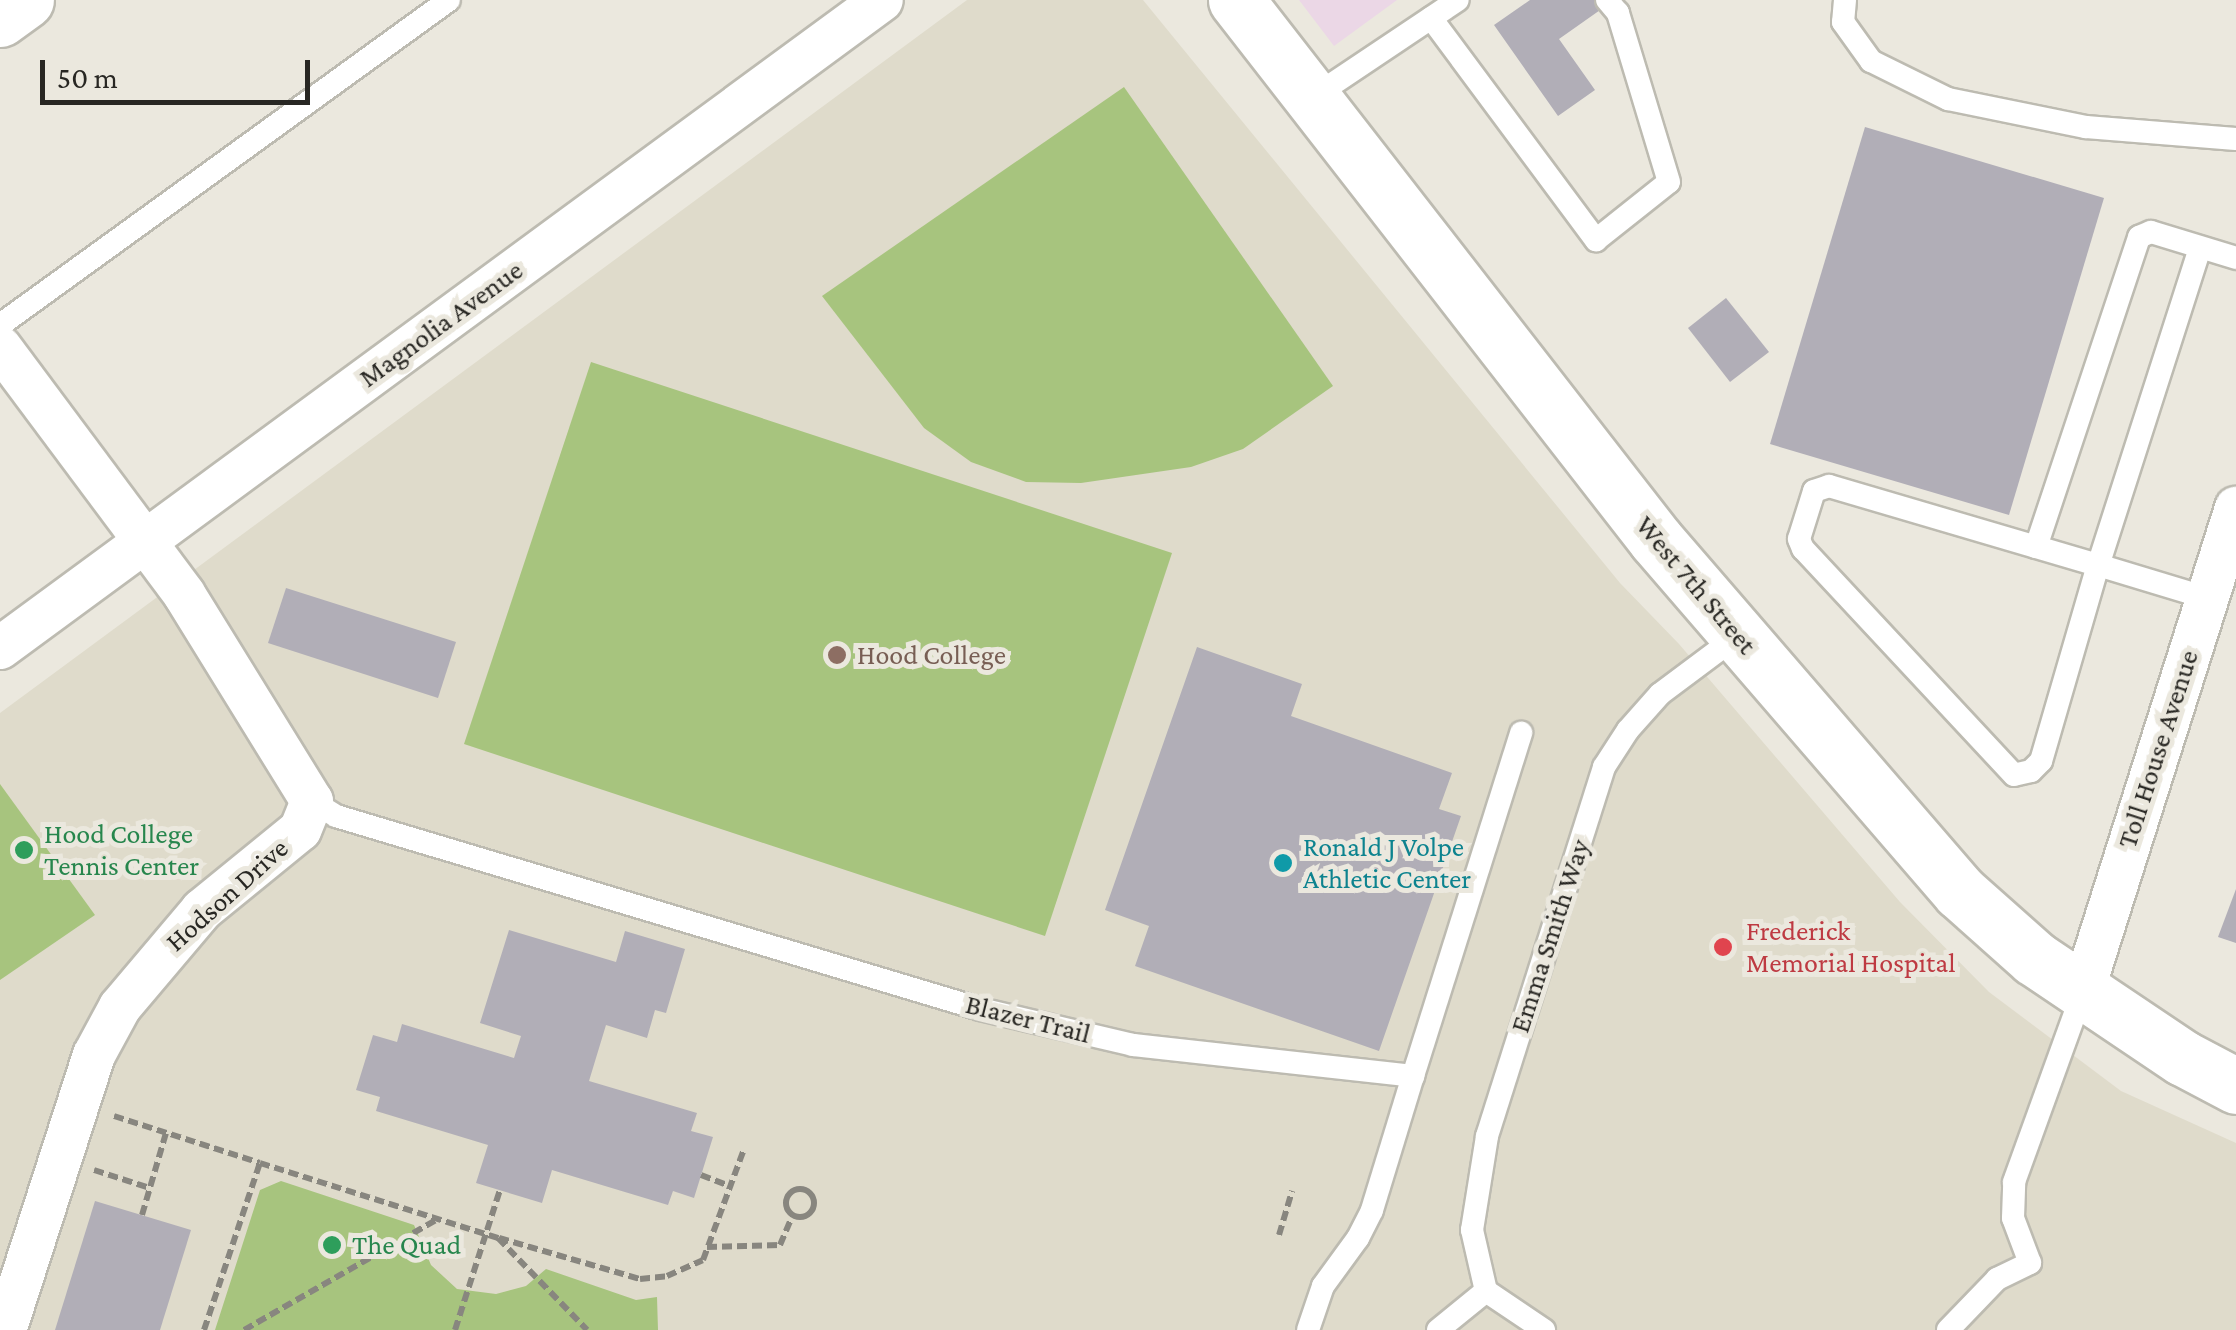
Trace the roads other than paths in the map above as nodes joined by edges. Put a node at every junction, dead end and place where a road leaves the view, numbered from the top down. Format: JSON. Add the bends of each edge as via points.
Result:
{"nodes":[{"id":1,"x":26,"y":0,"type":"edge"},
{"id":2,"x":448,"y":0,"type":"edge"},
{"id":3,"x":882,"y":0,"type":"edge"},
{"id":4,"x":1236,"y":0,"type":"edge"},
{"id":5,"x":1458,"y":0,"type":"edge"},
{"id":6,"x":1607,"y":0,"type":"edge"},
{"id":7,"x":1845,"y":0,"type":"edge"},
{"id":8,"x":1431,"y":18,"type":"junction"},
{"id":9,"x":0,"y":19,"type":"edge"},
{"id":10,"x":1312,"y":97,"type":"junction"},
{"id":11,"x":2236,"y":139,"type":"edge"},
{"id":12,"x":2200,"y":248,"type":"junction"},
{"id":13,"x":2236,"y":258,"type":"edge"},
{"id":14,"x":0,"y":325,"type":"edge"},
{"id":15,"x":0,"y":348,"type":"edge"},
{"id":16,"x":2236,"y":508,"type":"edge"},
{"id":17,"x":144,"y":542,"type":"junction"},
{"id":18,"x":2036,"y":547,"type":"junction"},
{"id":19,"x":2098,"y":566,"type":"junction"},
{"id":20,"x":2207,"y":598,"type":"junction"},
{"id":21,"x":1738,"y":635,"type":"junction"},
{"id":22,"x":0,"y":648,"type":"edge"},
{"id":23,"x":1521,"y":732,"type":"dead end"},
{"id":24,"x":312,"y":801,"type":"junction"},
{"id":25,"x":2083,"y":991,"type":"junction"},
{"id":26,"x":1413,"y":1076,"type":"junction"},
{"id":27,"x":2236,"y":1086,"type":"edge"},
{"id":28,"x":1486,"y":1291,"type":"junction"},
{"id":29,"x":5,"y":1330,"type":"edge"},
{"id":30,"x":1308,"y":1330,"type":"edge"},
{"id":31,"x":1438,"y":1330,"type":"edge"},
{"id":32,"x":1544,"y":1330,"type":"edge"},
{"id":33,"x":1948,"y":1330,"type":"edge"}],
"edges":[{"from":1,"to":9,"type":"main road"},
{"from":2,"to":14,"type":"lane"},
{"from":3,"to":17,"type":"street","name":"Magnolia Avenue"},
{"from":4,"to":10,"type":"main road","name":"West 7th Street"},
{"from":5,"to":8,"type":"lane"},
{"from":6,"to":8,"type":"lane","via":[[1618,13],[1669,182],[1596,240]]},
{"from":7,"to":11,"type":"lane","via":[[1842,22],[1871,61],[1948,99],[2086,127]]},
{"from":8,"to":10,"type":"lane"},
{"from":10,"to":21,"type":"main road","name":"West 7th Street","via":[[1656,540]]},
{"from":12,"to":13,"type":"lane"},
{"from":12,"to":18,"type":"lane","via":[[2152,232],[2139,237]]},
{"from":12,"to":19,"type":"lane"},
{"from":15,"to":17,"type":"street"},
{"from":16,"to":20,"type":"street","name":"Toll House Avenue"},
{"from":17,"to":22,"type":"street","name":"Magnolia Avenue"},
{"from":17,"to":24,"type":"street","via":[[184,594]]},
{"from":18,"to":19,"type":"lane"},
{"from":18,"to":19,"type":"lane","via":[[1829,486],[1814,490],[1799,539],[2014,775],[2031,772],[2041,761]]},
{"from":19,"to":20,"type":"lane"},
{"from":20,"to":25,"type":"street","name":"Toll House Avenue"},
{"from":21,"to":25,"type":"main road","name":"West 7th Street","via":[[1960,892],[2002,934]]},
{"from":21,"to":28,"type":"lane","name":"Emma Smith Way","via":[[1660,694],[1604,767],[1487,1136],[1472,1230]]},
{"from":23,"to":26,"type":"lane"},
{"from":24,"to":26,"type":"lane","name":"Blazer Trail","via":[[336,816],[980,1008],[1133,1045]]},
{"from":24,"to":29,"type":"street","name":"Hodson Drive","via":[[300,830],[202,910],[120,1008],[94,1055]]},
{"from":25,"to":27,"type":"main road","name":"West 7th Street"},
{"from":25,"to":33,"type":"lane","via":[[2014,1182],[2013,1218],[2030,1263],[1997,1279]]},
{"from":26,"to":30,"type":"lane","via":[[1372,1210],[1323,1286]]},
{"from":28,"to":31,"type":"lane"},
{"from":28,"to":32,"type":"lane"}]}
